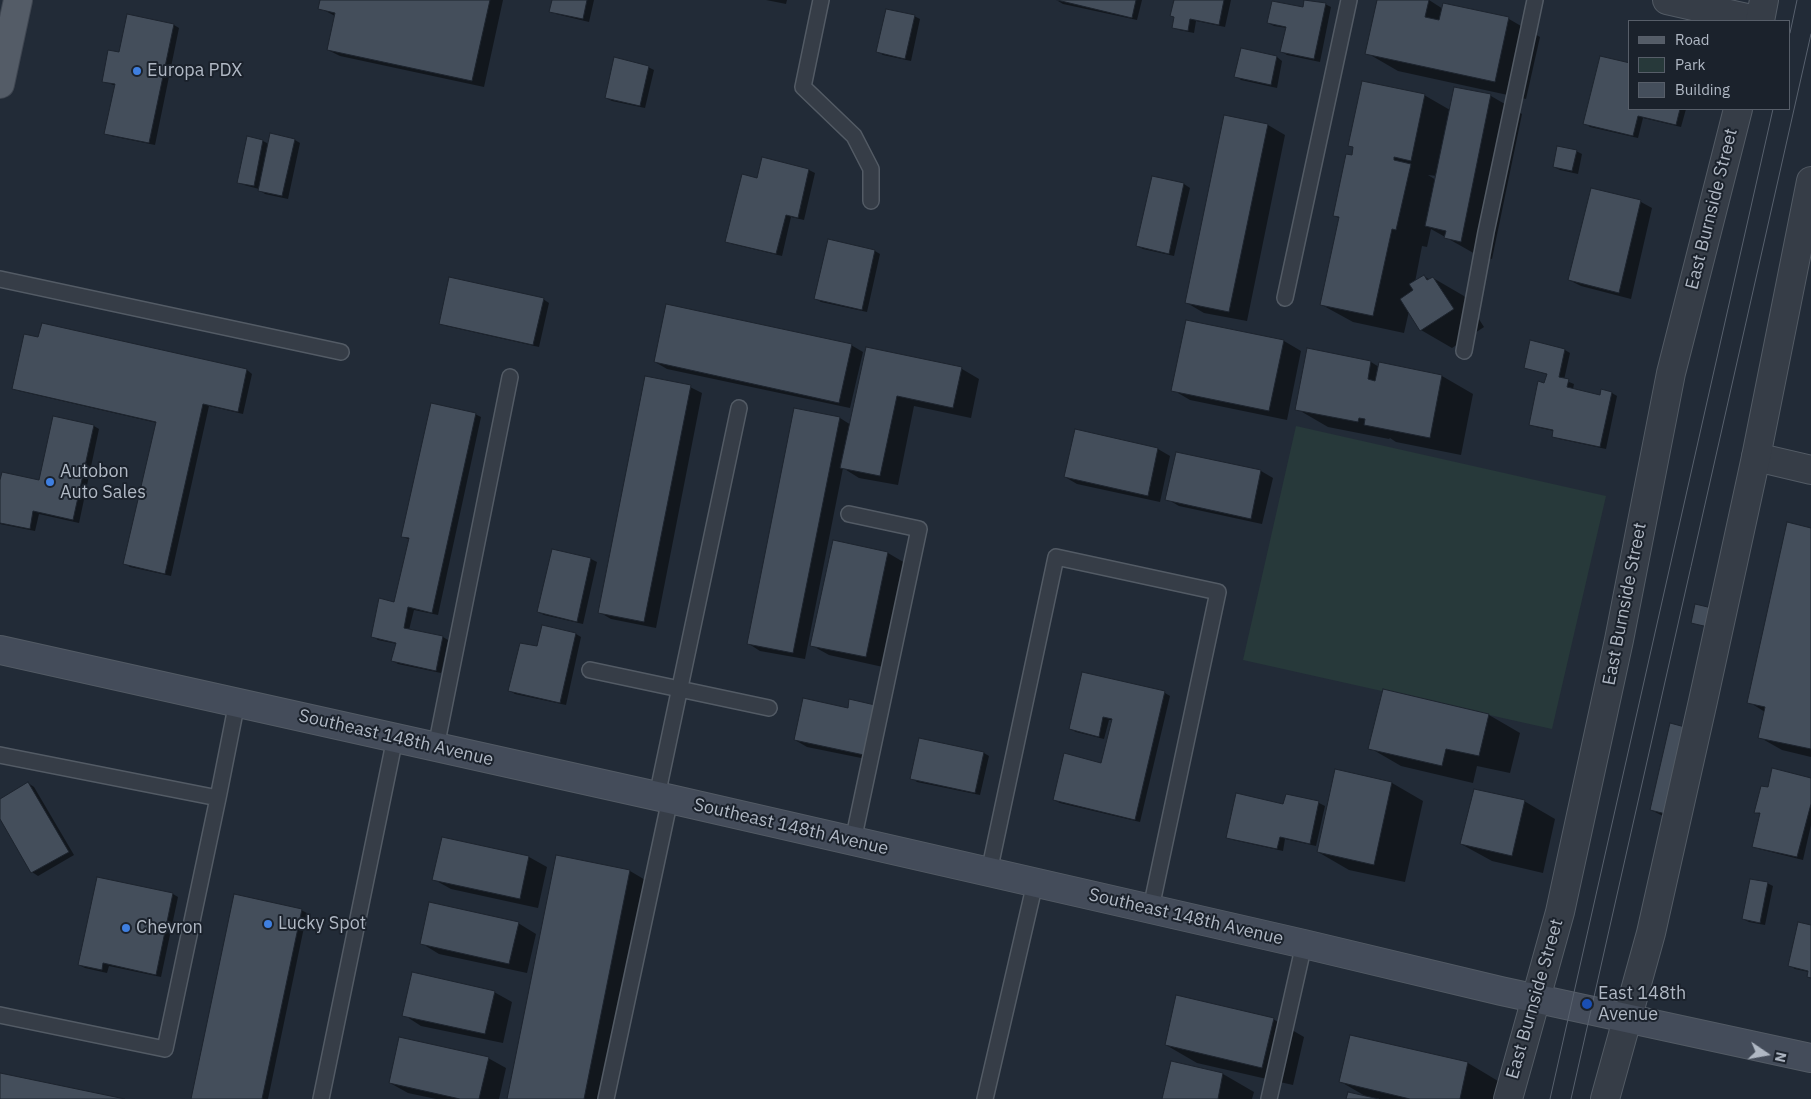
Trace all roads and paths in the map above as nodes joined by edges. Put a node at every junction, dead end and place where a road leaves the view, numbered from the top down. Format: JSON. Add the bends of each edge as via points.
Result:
{"nodes":[{"id":1,"x":18,"y":0,"type":"edge"},
{"id":2,"x":821,"y":0,"type":"edge"},
{"id":3,"x":1349,"y":0,"type":"edge"},
{"id":4,"x":1535,"y":0,"type":"edge"},
{"id":5,"x":1667,"y":0,"type":"edge"},
{"id":6,"x":1764,"y":0,"type":"edge"},
{"id":7,"x":1694,"y":3,"type":"edge"},
{"id":8,"x":1756,"y":20,"type":"edge"},
{"id":9,"x":1760,"y":20,"type":"edge"},
{"id":10,"x":0,"y":84,"type":"edge"},
{"id":11,"x":1738,"y":110,"type":"edge"},
{"id":12,"x":1811,"y":181,"type":"edge"},
{"id":13,"x":871,"y":201,"type":"dead end"},
{"id":14,"x":0,"y":279,"type":"edge"},
{"id":15,"x":1285,"y":298,"type":"dead end"},
{"id":16,"x":1464,"y":351,"type":"dead end"},
{"id":17,"x":341,"y":352,"type":"dead end"},
{"id":18,"x":510,"y":378,"type":"dead end"},
{"id":19,"x":739,"y":408,"type":"dead end"},
{"id":20,"x":1756,"y":457,"type":"junction"},
{"id":21,"x":1811,"y":470,"type":"edge"},
{"id":22,"x":849,"y":514,"type":"dead end"},
{"id":23,"x":0,"y":650,"type":"edge"},
{"id":24,"x":590,"y":670,"type":"dead end"},
{"id":25,"x":680,"y":689,"type":"junction"},
{"id":26,"x":237,"y":702,"type":"junction"},
{"id":27,"x":769,"y":708,"type":"dead end"},
{"id":28,"x":395,"y":738,"type":"junction"},
{"id":29,"x":436,"y":747,"type":"junction"},
{"id":30,"x":0,"y":755,"type":"edge"},
{"id":31,"x":218,"y":798,"type":"junction"},
{"id":32,"x":663,"y":798,"type":"junction"},
{"id":33,"x":853,"y":841,"type":"junction"},
{"id":34,"x":989,"y":872,"type":"junction"},
{"id":35,"x":1035,"y":883,"type":"junction"},
{"id":36,"x":1151,"y":908,"type":"junction"},
{"id":37,"x":1304,"y":944,"type":"junction"},
{"id":38,"x":1535,"y":998,"type":"junction"},
{"id":39,"x":0,"y":1015,"type":"edge"},
{"id":40,"x":1628,"y":1018,"type":"junction"},
{"id":41,"x":1811,"y":1058,"type":"edge"},
{"id":42,"x":321,"y":1099,"type":"edge"},
{"id":43,"x":606,"y":1099,"type":"edge"},
{"id":44,"x":985,"y":1099,"type":"edge"},
{"id":45,"x":1269,"y":1099,"type":"edge"},
{"id":46,"x":1508,"y":1099,"type":"edge"},
{"id":47,"x":1605,"y":1099,"type":"edge"}],
"edges":[{"from":1,"to":10,"type":"main road"},
{"from":2,"to":13,"type":"lane","via":[[803,87],[854,136],[871,169]]},
{"from":3,"to":15,"type":"lane"},
{"from":4,"to":16,"type":"lane"},
{"from":5,"to":7,"type":"street"},
{"from":6,"to":9,"type":"street"},
{"from":7,"to":8,"type":"street"},
{"from":11,"to":38,"type":"street","name":"East Burnside Street","via":[[1671,373],[1619,640],[1560,912]]},
{"from":12,"to":20,"type":"street"},
{"from":14,"to":17,"type":"lane"},
{"from":18,"to":29,"type":"lane"},
{"from":19,"to":25,"type":"lane"},
{"from":20,"to":21,"type":"street"},
{"from":20,"to":40,"type":"street","via":[[1651,933]]},
{"from":22,"to":33,"type":"lane","via":[[919,529]]},
{"from":23,"to":26,"type":"main road","name":"Southeast 148th Avenue"},
{"from":24,"to":25,"type":"lane"},
{"from":25,"to":27,"type":"lane"},
{"from":25,"to":32,"type":"lane"},
{"from":26,"to":28,"type":"main road","name":"Southeast 148th Avenue"},
{"from":26,"to":31,"type":"lane"},
{"from":28,"to":29,"type":"main road","name":"Southeast 148th Avenue"},
{"from":28,"to":42,"type":"lane"},
{"from":29,"to":32,"type":"main road","name":"Southeast 148th Avenue"},
{"from":30,"to":31,"type":"lane"},
{"from":31,"to":39,"type":"lane","via":[[165,1049]]},
{"from":32,"to":33,"type":"main road","name":"Southeast 148th Avenue"},
{"from":32,"to":43,"type":"lane"},
{"from":33,"to":34,"type":"main road","name":"Southeast 148th Avenue"},
{"from":34,"to":35,"type":"main road","name":"Southeast 148th Avenue"},
{"from":34,"to":36,"type":"lane","via":[[1056,557],[1218,592]]},
{"from":35,"to":36,"type":"main road","name":"Southeast 148th Avenue"},
{"from":35,"to":44,"type":"lane"},
{"from":36,"to":37,"type":"main road","name":"Southeast 148th Avenue"},
{"from":37,"to":38,"type":"main road","name":"Southeast 148th Avenue"},
{"from":37,"to":45,"type":"lane"},
{"from":38,"to":40,"type":"main road","name":"Southeast 148th Avenue"},
{"from":38,"to":46,"type":"street","name":"East Burnside Street"},
{"from":40,"to":41,"type":"main road","name":"Southeast 148th Avenue"},
{"from":40,"to":47,"type":"street"}]}
